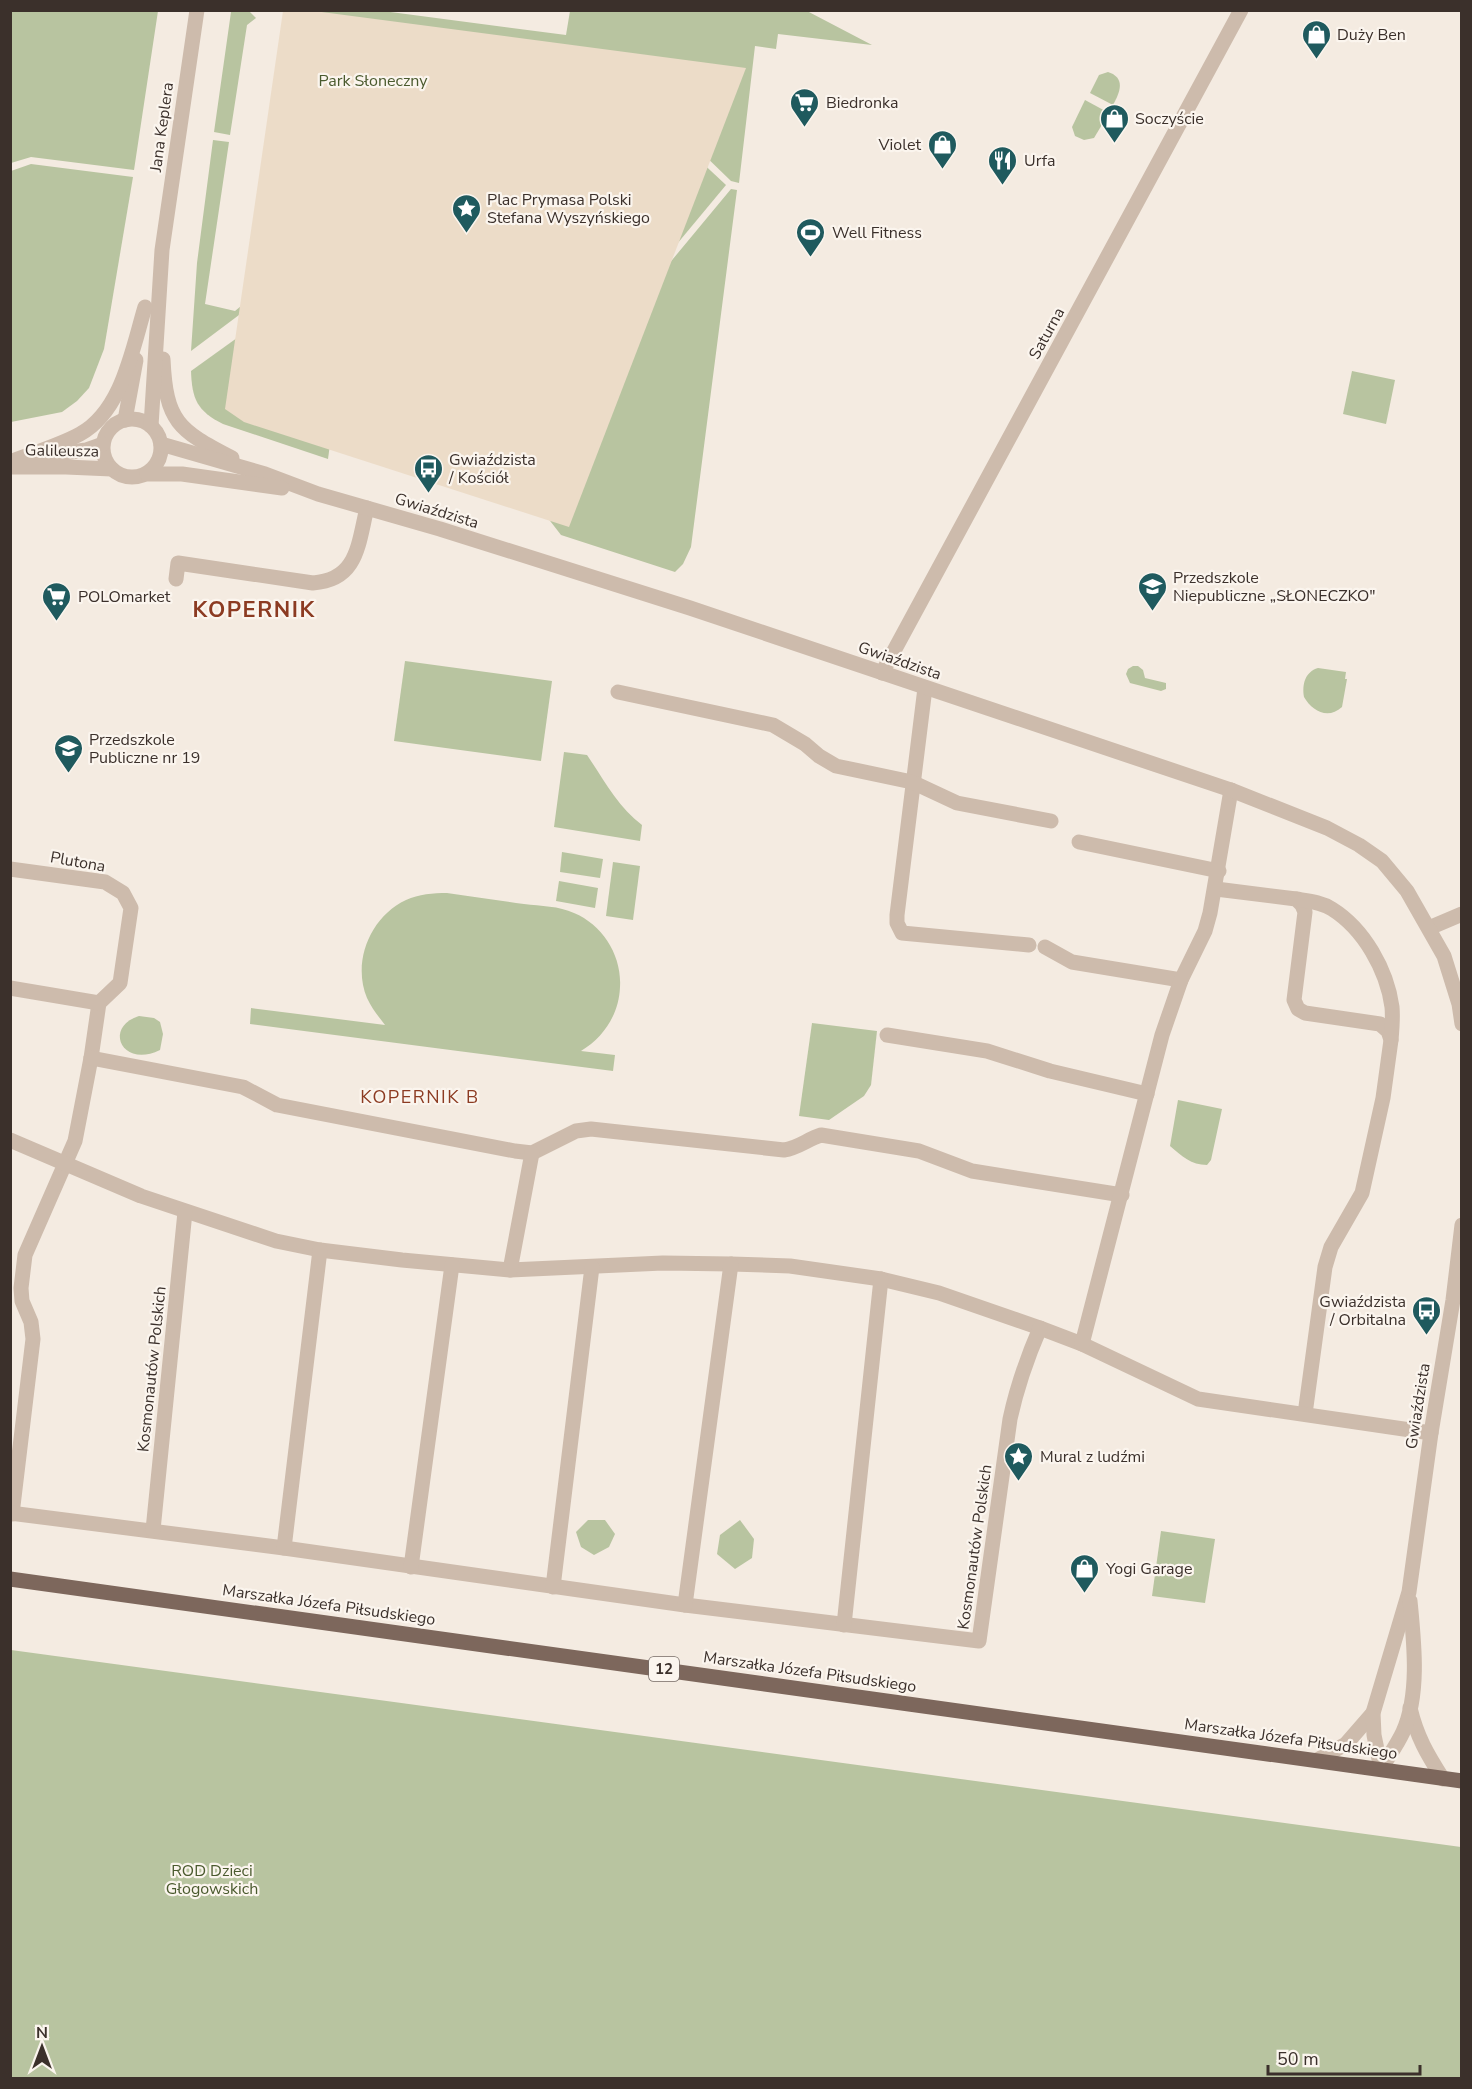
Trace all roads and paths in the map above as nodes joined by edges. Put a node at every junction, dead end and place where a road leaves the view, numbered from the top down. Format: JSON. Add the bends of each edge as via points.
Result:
{"nodes":[{"id":1,"x":197,"y":10,"type":"edge"},
{"id":2,"x":1241,"y":10,"type":"edge"},
{"id":3,"x":162,"y":250,"type":"junction"},
{"id":4,"x":159,"y":290,"type":"junction"},
{"id":5,"x":145,"y":307,"type":"junction"},
{"id":6,"x":125,"y":420,"type":"junction"},
{"id":7,"x":151,"y":426,"type":"junction"},
{"id":8,"x":103,"y":444,"type":"junction"},
{"id":9,"x":161,"y":444,"type":"junction"},
{"id":10,"x":12,"y":462,"type":"edge"},
{"id":11,"x":112,"y":470,"type":"junction"},
{"id":12,"x":147,"y":474,"type":"junction"},
{"id":13,"x":265,"y":474,"type":"junction"},
{"id":14,"x":318,"y":494,"type":"junction"},
{"id":15,"x":367,"y":508,"type":"junction"},
{"id":16,"x":176,"y":579,"type":"dead end"},
{"id":17,"x":882,"y":673,"type":"junction"},
{"id":18,"x":925,"y":688,"type":"junction"},
{"id":19,"x":618,"y":692,"type":"dead end"},
{"id":20,"x":912,"y":782,"type":"junction"},
{"id":21,"x":1231,"y":790,"type":"junction"},
{"id":22,"x":1051,"y":821,"type":"dead end"},
{"id":23,"x":1079,"y":842,"type":"dead end"},
{"id":24,"x":10,"y":869,"type":"edge"},
{"id":25,"x":1218,"y":871,"type":"junction"},
{"id":26,"x":1216,"y":889,"type":"junction"},
{"id":27,"x":1296,"y":899,"type":"junction"},
{"id":28,"x":1461,"y":914,"type":"edge"},
{"id":29,"x":1430,"y":928,"type":"junction"},
{"id":30,"x":1029,"y":945,"type":"dead end"},
{"id":31,"x":1046,"y":947,"type":"dead end"},
{"id":32,"x":1181,"y":980,"type":"junction"},
{"id":33,"x":10,"y":988,"type":"edge"},
{"id":34,"x":99,"y":1004,"type":"junction"},
{"id":35,"x":1461,"y":1024,"type":"edge"},
{"id":36,"x":886,"y":1035,"type":"dead end"},
{"id":37,"x":1391,"y":1040,"type":"junction"},
{"id":38,"x":91,"y":1058,"type":"junction"},
{"id":39,"x":1147,"y":1094,"type":"junction"},
{"id":40,"x":10,"y":1140,"type":"edge"},
{"id":41,"x":532,"y":1153,"type":"junction"},
{"id":42,"x":66,"y":1164,"type":"junction"},
{"id":43,"x":1122,"y":1195,"type":"junction"},
{"id":44,"x":185,"y":1212,"type":"junction"},
{"id":45,"x":1461,"y":1225,"type":"edge"},
{"id":46,"x":320,"y":1250,"type":"junction"},
{"id":47,"x":731,"y":1264,"type":"junction"},
{"id":48,"x":452,"y":1265,"type":"junction"},
{"id":49,"x":592,"y":1268,"type":"junction"},
{"id":50,"x":510,"y":1270,"type":"junction"},
{"id":51,"x":881,"y":1279,"type":"junction"},
{"id":52,"x":1457,"y":1301,"type":"edge"},
{"id":53,"x":1040,"y":1328,"type":"junction"},
{"id":54,"x":1082,"y":1344,"type":"junction"},
{"id":55,"x":1305,"y":1414,"type":"junction"},
{"id":56,"x":1431,"y":1433,"type":"junction"},
{"id":57,"x":11,"y":1514,"type":"edge"},
{"id":58,"x":153,"y":1530,"type":"junction"},
{"id":59,"x":284,"y":1548,"type":"junction"},
{"id":60,"x":411,"y":1567,"type":"junction"},
{"id":61,"x":10,"y":1579,"type":"edge"},
{"id":62,"x":553,"y":1587,"type":"junction"},
{"id":63,"x":1409,"y":1593,"type":"junction"},
{"id":64,"x":685,"y":1605,"type":"junction"},
{"id":65,"x":844,"y":1625,"type":"junction"},
{"id":66,"x":1410,"y":1708,"type":"junction"},
{"id":67,"x":1373,"y":1713,"type":"junction"},
{"id":68,"x":1317,"y":1760,"type":"junction"},
{"id":69,"x":1382,"y":1769,"type":"junction"},
{"id":70,"x":1443,"y":1779,"type":"junction"},
{"id":71,"x":1461,"y":1781,"type":"edge"}],
"edges":[{"from":1,"to":3,"type":"street","name":"Jana Keplera"},
{"from":2,"to":17,"type":"street","name":"Saturna"},
{"from":3,"to":4,"type":"street","name":"Jana Keplera"},
{"from":3,"to":5,"type":"street","name":"Jana Keplera"},
{"from":4,"to":7,"type":"street","name":"Jana Keplera"},
{"from":4,"to":13,"type":"street","name":"Jana Keplera","via":[[163,374],[169,408],[186,430]]},
{"from":5,"to":6,"type":"street","name":"Jana Keplera"},
{"from":5,"to":10,"type":"street","name":"Jana Keplera","via":[[112,405],[99,421],[79,435]]},
{"from":6,"to":7,"type":"street","via":[[139,420]]},
{"from":6,"to":8,"type":"street","via":[[111,429]]},
{"from":7,"to":9,"type":"street"},
{"from":8,"to":10,"type":"street","name":"Galileusza"},
{"from":8,"to":11,"type":"street","via":[[104,458]]},
{"from":9,"to":12,"type":"street","via":[[160,456]]},
{"from":9,"to":13,"type":"street","name":"Gwiaździsta"},
{"from":10,"to":11,"type":"street","name":"Galileusza"},
{"from":11,"to":12,"type":"street","via":[[135,478]]},
{"from":12,"to":14,"type":"street","name":"Gwiaździsta","via":[[182,474]]},
{"from":13,"to":14,"type":"street","name":"Gwiaździsta"},
{"from":14,"to":15,"type":"street","name":"Gwiaździsta"},
{"from":15,"to":16,"type":"street","via":[[355,557],[342,574],[328,582],[178,563]]},
{"from":15,"to":17,"type":"street","name":"Gwiaździsta","via":[[622,586]]},
{"from":17,"to":18,"type":"street","name":"Gwiaździsta"},
{"from":18,"to":20,"type":"street"},
{"from":18,"to":21,"type":"street","name":"Gwiaździsta"},
{"from":19,"to":20,"type":"street","via":[[773,725],[836,766]]},
{"from":20,"to":22,"type":"street","via":[[957,802]]},
{"from":20,"to":30,"type":"street","via":[[898,929],[902,933]]},
{"from":21,"to":25,"type":"street"},
{"from":21,"to":29,"type":"street","name":"Gwiaździsta","via":[[1326,828],[1375,856],[1407,891]]},
{"from":23,"to":25,"type":"street"},
{"from":24,"to":34,"type":"street","name":"Plutona","via":[[105,882],[123,893],[132,908],[120,983]]},
{"from":25,"to":26,"type":"street"},
{"from":26,"to":27,"type":"street"},
{"from":26,"to":32,"type":"street","via":[[1205,931]]},
{"from":27,"to":37,"type":"street","via":[[1331,908],[1369,947],[1389,990],[1393,1010]]},
{"from":27,"to":37,"type":"street","via":[[1305,912],[1294,1000],[1298,1009],[1380,1024]]},
{"from":28,"to":29,"type":"street"},
{"from":29,"to":35,"type":"street","name":"Gwiaździsta","via":[[1444,956]]},
{"from":31,"to":32,"type":"street","via":[[1072,962]]},
{"from":32,"to":39,"type":"street"},
{"from":33,"to":34,"type":"street"},
{"from":34,"to":38,"type":"street"},
{"from":36,"to":39,"type":"street","via":[[987,1051]]},
{"from":37,"to":55,"type":"street","via":[[1362,1193],[1331,1246],[1325,1267]]},
{"from":38,"to":41,"type":"street","via":[[243,1087],[277,1105]]},
{"from":38,"to":42,"type":"street","via":[[77,1133]]},
{"from":39,"to":43,"type":"street"},
{"from":40,"to":42,"type":"street"},
{"from":41,"to":43,"type":"street","via":[[576,1131],[591,1129],[784,1150],[822,1135],[920,1151],[972,1171]]},
{"from":41,"to":50,"type":"street"},
{"from":42,"to":44,"type":"street"},
{"from":42,"to":57,"type":"street","name":"Kosmonautów Polskich","via":[[25,1255],[22,1301],[32,1322],[33,1339]]},
{"from":43,"to":54,"type":"street"},
{"from":44,"to":46,"type":"street","via":[[276,1241]]},
{"from":44,"to":58,"type":"street","name":"Kosmonautów Polskich"},
{"from":45,"to":52,"type":"street","name":"Gwiaździsta"},
{"from":46,"to":48,"type":"street"},
{"from":46,"to":59,"type":"street"},
{"from":47,"to":49,"type":"street"},
{"from":47,"to":51,"type":"street","via":[[790,1266]]},
{"from":47,"to":64,"type":"street"},
{"from":48,"to":50,"type":"street"},
{"from":48,"to":60,"type":"street"},
{"from":49,"to":50,"type":"street"},
{"from":49,"to":62,"type":"street"},
{"from":51,"to":53,"type":"street","via":[[939,1293]]},
{"from":51,"to":65,"type":"street"},
{"from":52,"to":56,"type":"street","name":"Gwiaździsta"},
{"from":53,"to":54,"type":"street"},
{"from":53,"to":65,"type":"street","name":"Kosmonautów Polskich","via":[[1010,1419],[979,1641]]},
{"from":54,"to":55,"type":"street","via":[[1198,1399]]},
{"from":55,"to":56,"type":"street"},
{"from":56,"to":63,"type":"street","name":"Gwiaździsta"},
{"from":57,"to":58,"type":"street","name":"Kosmonautów Polskich"},
{"from":58,"to":59,"type":"street","name":"Kosmonautów Polskich"},
{"from":59,"to":60,"type":"street","name":"Kosmonautów Polskich"},
{"from":60,"to":62,"type":"street","name":"Kosmonautów Polskich"},
{"from":61,"to":68,"type":"main road","name":"Marszałka Józefa Piłsudskiego","number":"12"},
{"from":62,"to":64,"type":"street","name":"Kosmonautów Polskich"},
{"from":63,"to":66,"type":"street","name":"Gwiaździsta","via":[[1415,1657]]},
{"from":63,"to":67,"type":"street","name":"Gwiaździsta"},
{"from":64,"to":65,"type":"street","name":"Kosmonautów Polskich"},
{"from":66,"to":69,"type":"street","name":"Gwiaździsta","via":[[1403,1731]]},
{"from":66,"to":70,"type":"street","via":[[1423,1748]]},
{"from":67,"to":68,"type":"street","via":[[1346,1744]]},
{"from":67,"to":69,"type":"street","name":"Gwiaździsta"},
{"from":68,"to":69,"type":"main road","name":"Marszałka Józefa Piłsudskiego","number":"12"},
{"from":69,"to":70,"type":"main road","name":"Marszałka Józefa Piłsudskiego","number":"12"},
{"from":70,"to":71,"type":"main road","name":"Marszałka Józefa Piłsudskiego","number":"12"}]}
